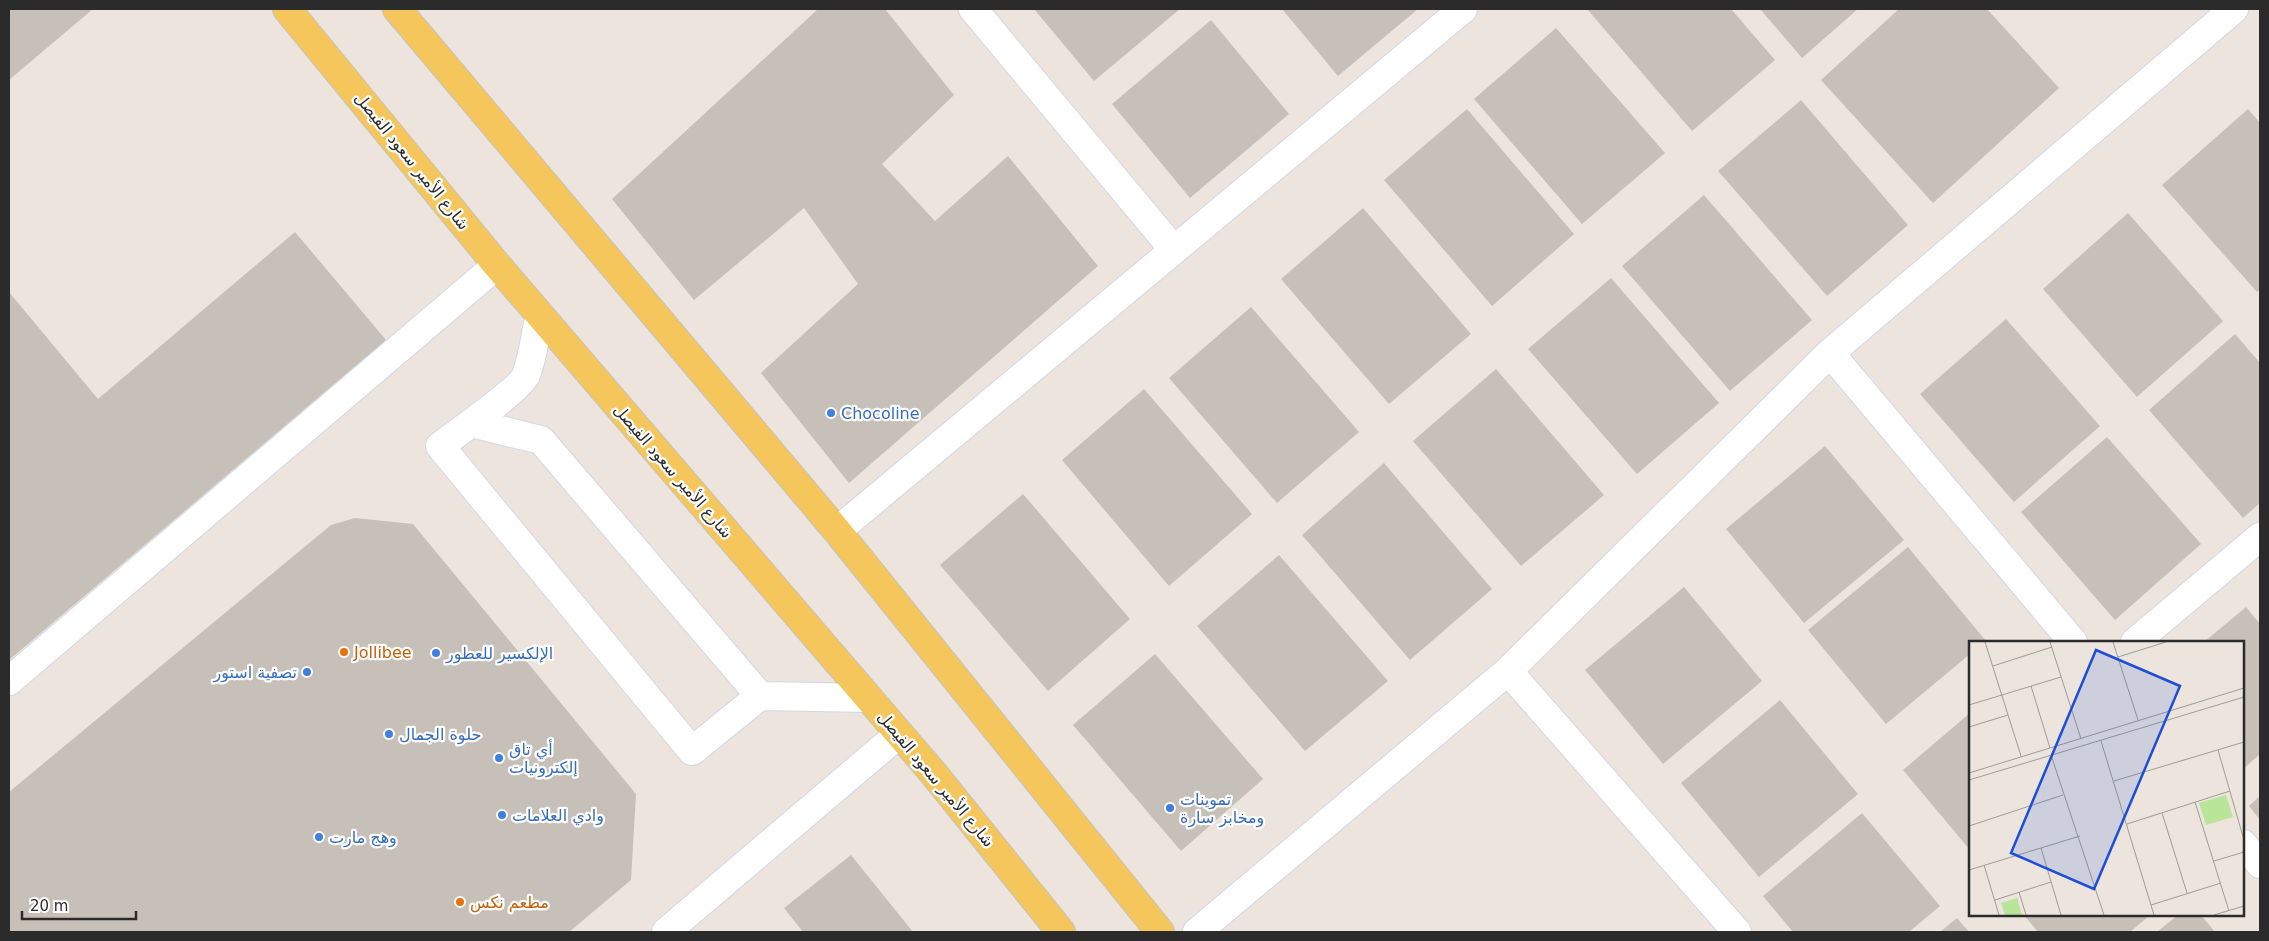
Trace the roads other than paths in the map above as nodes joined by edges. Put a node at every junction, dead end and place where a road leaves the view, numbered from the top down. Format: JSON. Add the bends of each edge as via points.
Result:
{"nodes":[{"id":1,"x":287,"y":9,"type":"edge"},
{"id":2,"x":398,"y":9,"type":"edge"},
{"id":3,"x":974,"y":9,"type":"edge"},
{"id":4,"x":1463,"y":9,"type":"edge"},
{"id":5,"x":2234,"y":9,"type":"edge"},
{"id":6,"x":1174,"y":250,"type":"junction"},
{"id":7,"x":497,"y":265,"type":"junction"},
{"id":8,"x":540,"y":315,"type":"junction"},
{"id":9,"x":1830,"y":352,"type":"junction"},
{"id":10,"x":471,"y":422,"type":"junction"},
{"id":11,"x":837,"y":531,"type":"junction"},
{"id":12,"x":2260,"y":537,"type":"edge"},
{"id":13,"x":2072,"y":641,"type":"edge"},
{"id":14,"x":2136,"y":641,"type":"edge"},
{"id":15,"x":1508,"y":671,"type":"junction"},
{"id":16,"x":9,"y":681,"type":"edge"},
{"id":17,"x":760,"y":696,"type":"junction"},
{"id":18,"x":868,"y":698,"type":"junction"},
{"id":19,"x":899,"y":734,"type":"junction"},
{"id":20,"x":2244,"y":845,"type":"edge"},
{"id":21,"x":2260,"y":864,"type":"edge"},
{"id":22,"x":666,"y":932,"type":"edge"},
{"id":23,"x":1060,"y":932,"type":"edge"},
{"id":24,"x":1160,"y":932,"type":"edge"},
{"id":25,"x":1197,"y":932,"type":"edge"},
{"id":26,"x":1737,"y":932,"type":"edge"}],
"edges":[{"from":1,"to":7,"type":"main road","name":"شارع الأمير سعود الفيصل"},
{"from":2,"to":11,"type":"main road"},
{"from":3,"to":6,"type":"street"},
{"from":4,"to":6,"type":"street"},
{"from":5,"to":9,"type":"street"},
{"from":6,"to":11,"type":"street"},
{"from":7,"to":8,"type":"main road","name":"شارع الأمير سعود الفيصل"},
{"from":7,"to":16,"type":"street"},
{"from":8,"to":10,"type":"street","via":[[525,377]]},
{"from":8,"to":18,"type":"main road","name":"شارع الأمير سعود الفيصل"},
{"from":9,"to":13,"type":"street"},
{"from":9,"to":15,"type":"street"},
{"from":10,"to":17,"type":"street","via":[[541,440]]},
{"from":10,"to":17,"type":"street","via":[[440,446],[692,751]]},
{"from":11,"to":24,"type":"main road"},
{"from":12,"to":14,"type":"street"},
{"from":15,"to":25,"type":"street"},
{"from":15,"to":26,"type":"street"},
{"from":17,"to":18,"type":"street"},
{"from":18,"to":19,"type":"main road","name":"شارع الأمير سعود الفيصل"},
{"from":19,"to":22,"type":"street"},
{"from":19,"to":23,"type":"main road","name":"شارع الأمير سعود الفيصل"},
{"from":20,"to":21,"type":"street"}]}
